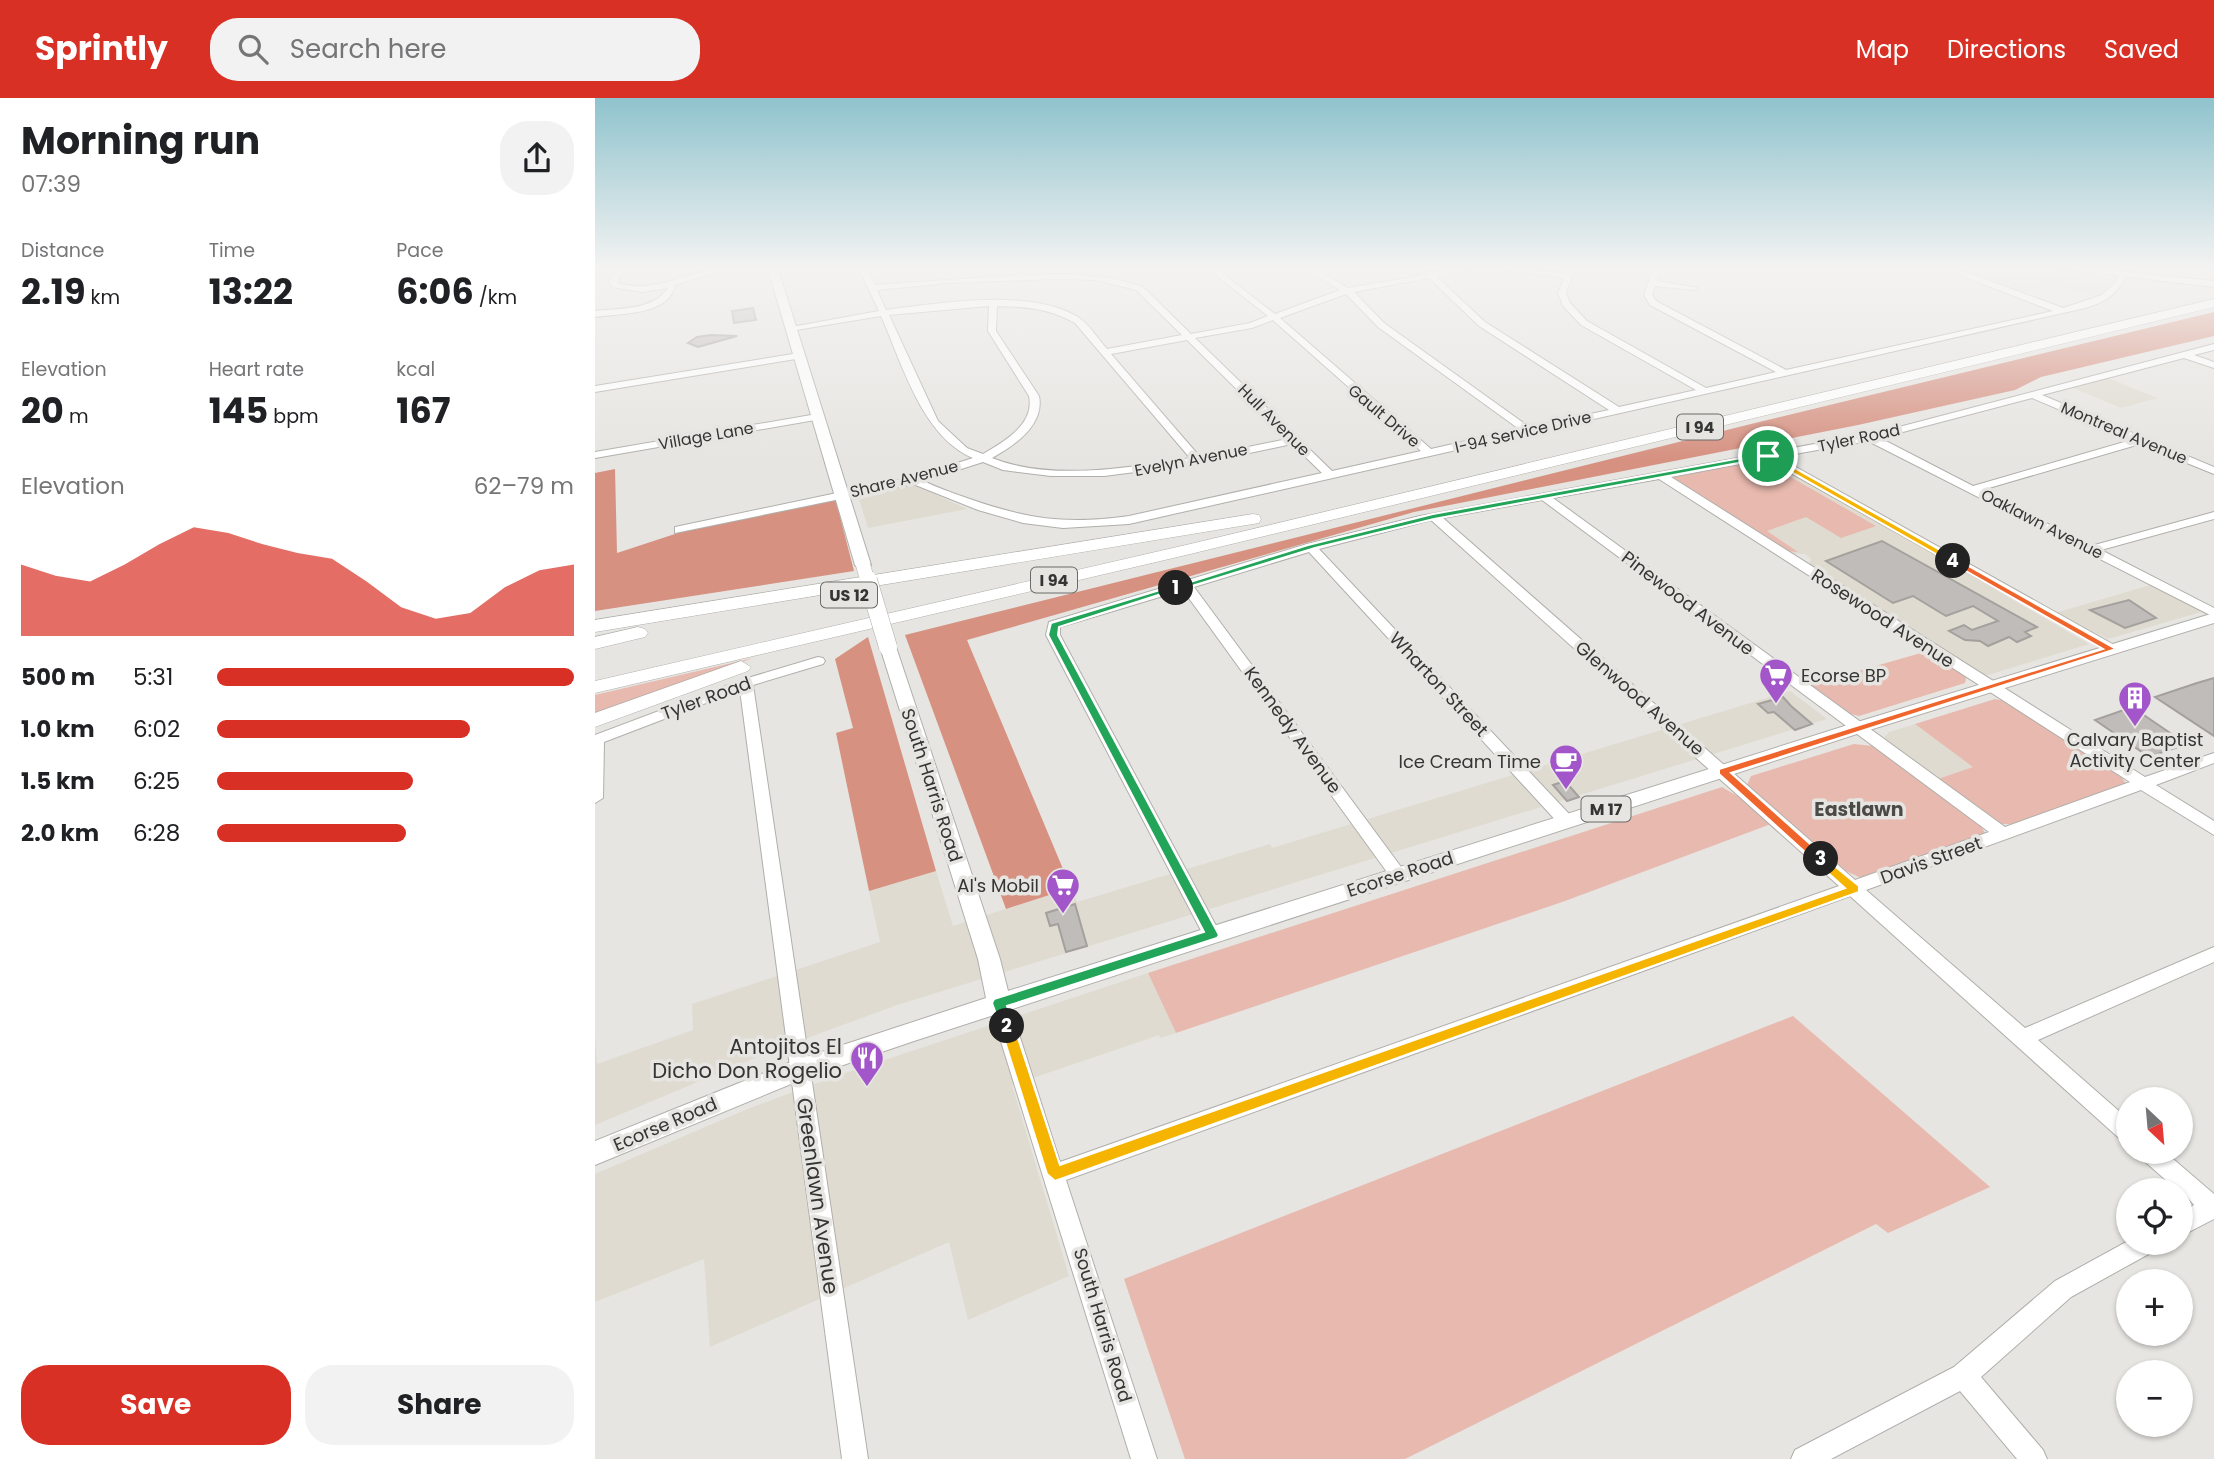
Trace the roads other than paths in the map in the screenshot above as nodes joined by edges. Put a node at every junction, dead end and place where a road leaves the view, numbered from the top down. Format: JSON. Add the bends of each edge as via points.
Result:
{"nodes":[{"id":1,"x":791,"y":333,"type":"edge"},
{"id":2,"x":892,"y":333,"type":"edge"},
{"id":3,"x":993,"y":333,"type":"edge"},
{"id":4,"x":1087,"y":333,"type":"edge"},
{"id":5,"x":1185,"y":333,"type":"edge"},
{"id":6,"x":1215,"y":333,"type":"edge"},
{"id":7,"x":1292,"y":333,"type":"edge"},
{"id":8,"x":1391,"y":333,"type":"edge"},
{"id":9,"x":1495,"y":333,"type":"edge"},
{"id":10,"x":1603,"y":333,"type":"edge"},
{"id":11,"x":1706,"y":333,"type":"edge"},
{"id":12,"x":1966,"y":333,"type":"edge"},
{"id":13,"x":2052,"y":333,"type":"edge"},
{"id":14,"x":2090,"y":333,"type":"edge"},
{"id":15,"x":1190,"y":337,"type":"junction"},
{"id":16,"x":2214,"y":347,"type":"edge"},
{"id":17,"x":1105,"y":352,"type":"junction"},
{"id":18,"x":2185,"y":355,"type":"junction"},
{"id":19,"x":799,"y":356,"type":"junction"},
{"id":20,"x":2214,"y":365,"type":"edge"},
{"id":21,"x":1784,"y":373,"type":"junction"},
{"id":22,"x":595,"y":389,"type":"edge"},
{"id":23,"x":1704,"y":391,"type":"junction"},
{"id":24,"x":2033,"y":395,"type":"junction"},
{"id":25,"x":1618,"y":411,"type":"junction"},
{"id":26,"x":817,"y":417,"type":"junction"},
{"id":27,"x":1528,"y":431,"type":"junction"},
{"id":28,"x":1869,"y":437,"type":"junction"},
{"id":29,"x":1295,"y":440,"type":"junction"},
{"id":30,"x":2141,"y":440,"type":"junction"},
{"id":31,"x":1429,"y":453,"type":"junction"},
{"id":32,"x":595,"y":454,"type":"edge"},
{"id":33,"x":1768,"y":456,"type":"junction"},
{"id":34,"x":981,"y":457,"type":"junction"},
{"id":35,"x":1198,"y":461,"type":"junction"},
{"id":36,"x":2214,"y":471,"type":"edge"},
{"id":37,"x":1659,"y":474,"type":"junction"},
{"id":38,"x":1330,"y":475,"type":"junction"},
{"id":39,"x":915,"y":480,"type":"junction"},
{"id":40,"x":1974,"y":489,"type":"junction"},
{"id":41,"x":840,"y":495,"type":"junction"},
{"id":42,"x":1542,"y":495,"type":"junction"},
{"id":43,"x":2214,"y":515,"type":"edge"},
{"id":44,"x":1433,"y":516,"type":"junction"},
{"id":45,"x":680,"y":530,"type":"dead end"},
{"id":46,"x":1102,"y":546,"type":"junction"},
{"id":47,"x":1311,"y":547,"type":"junction"},
{"id":48,"x":2092,"y":549,"type":"junction"},
{"id":49,"x":863,"y":565,"type":"joint"},
{"id":50,"x":1186,"y":585,"type":"junction"},
{"id":51,"x":921,"y":611,"type":"junction"},
{"id":52,"x":2214,"y":612,"type":"edge"},
{"id":53,"x":2214,"y":618,"type":"edge"},
{"id":54,"x":595,"y":626,"type":"edge"},
{"id":55,"x":595,"y":643,"type":"edge"},
{"id":56,"x":888,"y":647,"type":"joint"},
{"id":57,"x":2111,"y":649,"type":"junction"},
{"id":58,"x":818,"y":661,"type":"dead end"},
{"id":59,"x":745,"y":683,"type":"junction"},
{"id":60,"x":1990,"y":686,"type":"junction"},
{"id":61,"x":595,"y":687,"type":"edge"},
{"id":62,"x":1857,"y":728,"type":"junction"},
{"id":63,"x":596,"y":733,"type":"edge"},
{"id":64,"x":2214,"y":758,"type":"edge"},
{"id":65,"x":1723,"y":772,"type":"junction"},
{"id":66,"x":2143,"y":784,"type":"junction"},
{"id":67,"x":595,"y":798,"type":"edge"},
{"id":68,"x":1566,"y":821,"type":"junction"},
{"id":69,"x":2214,"y":829,"type":"edge"},
{"id":70,"x":2003,"y":834,"type":"junction"},
{"id":71,"x":1398,"y":875,"type":"junction"},
{"id":72,"x":1855,"y":889,"type":"junction"},
{"id":73,"x":1212,"y":935,"type":"junction"},
{"id":74,"x":2214,"y":954,"type":"edge"},
{"id":75,"x":999,"y":1003,"type":"junction"},
{"id":76,"x":2022,"y":1038,"type":"junction"},
{"id":77,"x":800,"y":1069,"type":"junction"},
{"id":78,"x":2116,"y":1121,"type":"edge"},
{"id":79,"x":595,"y":1153,"type":"edge"},
{"id":80,"x":2164,"y":1164,"type":"edge"},
{"id":81,"x":1055,"y":1174,"type":"junction"},
{"id":82,"x":2213,"y":1208,"type":"edge"},
{"id":83,"x":2193,"y":1218,"type":"edge"},
{"id":84,"x":2124,"y":1255,"type":"edge"},
{"id":85,"x":1963,"y":1376,"type":"junction"},
{"id":86,"x":855,"y":1459,"type":"edge"},
{"id":87,"x":1145,"y":1459,"type":"edge"},
{"id":88,"x":1804,"y":1459,"type":"edge"},
{"id":89,"x":2033,"y":1459,"type":"edge"}],
"edges":[{"from":1,"to":19,"type":"main road","name":"South Harris Road"},
{"from":2,"to":34,"type":"street","name":"Evelyn Avenue","via":[[941,433],[949,442]]},
{"from":3,"to":34,"type":"street","name":"Share Avenue","via":[[1036,406],[1023,430]]},
{"from":4,"to":17,"type":"street"},
{"from":5,"to":15,"type":"street","name":"Hull Avenue"},
{"from":6,"to":15,"type":"street"},
{"from":7,"to":31,"type":"street","name":"Gault Drive"},
{"from":8,"to":27,"type":"street"},
{"from":9,"to":25,"type":"street"},
{"from":10,"to":23,"type":"street"},
{"from":11,"to":21,"type":"street"},
{"from":12,"to":21,"type":"street","name":"I-94 Service Drive"},
{"from":13,"to":46,"type":"highway","number":"I 94","via":[[1354,498]]},
{"from":14,"to":51,"type":"highway","number":"I 94"},
{"from":15,"to":17,"type":"street"},
{"from":15,"to":29,"type":"street","name":"Hull Avenue"},
{"from":16,"to":18,"type":"street","name":"Tyler Road"},
{"from":17,"to":35,"type":"street"},
{"from":18,"to":20,"type":"street"},
{"from":18,"to":24,"type":"street","name":"Tyler Road"},
{"from":19,"to":22,"type":"street"},
{"from":19,"to":26,"type":"main road","name":"South Harris Road"},
{"from":21,"to":23,"type":"street","name":"I-94 Service Drive"},
{"from":23,"to":25,"type":"street","name":"I-94 Service Drive"},
{"from":24,"to":28,"type":"street","name":"Tyler Road"},
{"from":24,"to":30,"type":"street","name":"Montreal Avenue"},
{"from":25,"to":27,"type":"street","name":"I-94 Service Drive"},
{"from":26,"to":32,"type":"street","name":"Village Lane"},
{"from":26,"to":41,"type":"main road","name":"South Harris Road"},
{"from":27,"to":31,"type":"street","name":"I-94 Service Drive"},
{"from":28,"to":33,"type":"street","name":"Tyler Road"},
{"from":28,"to":40,"type":"street","name":"Oaklawn Avenue"},
{"from":29,"to":35,"type":"street","name":"Evelyn Avenue"},
{"from":29,"to":38,"type":"street","name":"Hull Avenue"},
{"from":30,"to":36,"type":"street","name":"Montreal Avenue"},
{"from":30,"to":40,"type":"street"},
{"from":31,"to":38,"type":"street","name":"I-94 Service Drive"},
{"from":33,"to":37,"type":"street","name":"Tyler Road"},
{"from":33,"to":57,"type":"street"},
{"from":34,"to":35,"type":"street","name":"Evelyn Avenue","via":[[1054,473],[1134,472]]},
{"from":34,"to":39,"type":"street","name":"Share Avenue"},
{"from":37,"to":42,"type":"street","name":"Tyler Road"},
{"from":37,"to":60,"type":"street","name":"Rosewood Avenue"},
{"from":38,"to":39,"type":"street","name":"I-94 Service Drive","via":[[1129,520],[1064,526],[1004,517]]},
{"from":39,"to":41,"type":"street","name":"Share Avenue"},
{"from":40,"to":48,"type":"street","name":"Oaklawn Avenue"},
{"from":41,"to":45,"type":"street","name":"Share Avenue"},
{"from":41,"to":49,"type":"main road","name":"South Harris Road"},
{"from":42,"to":44,"type":"street","name":"Tyler Road"},
{"from":42,"to":62,"type":"street","name":"Pinewood Avenue"},
{"from":43,"to":48,"type":"street"},
{"from":44,"to":47,"type":"street","name":"Tyler Road"},
{"from":44,"to":65,"type":"street","name":"Glenwood Avenue"},
{"from":46,"to":54,"type":"highway","number":"I 94"},
{"from":46,"to":55,"type":"highway","number":"US 12","via":[[1071,556]]},
{"from":47,"to":50,"type":"street","name":"Tyler Road"},
{"from":47,"to":68,"type":"street","name":"Wharton Street"},
{"from":48,"to":52,"type":"street","name":"Oaklawn Avenue"},
{"from":49,"to":56,"type":"main road","name":"South Harris Road","bridge":true},
{"from":50,"to":71,"type":"street","name":"Kennedy Avenue"},
{"from":50,"to":73,"type":"street","name":"Tyler Road","via":[[1054,625],[1053,635]]},
{"from":51,"to":61,"type":"highway","number":"I 94"},
{"from":51,"to":63,"type":"highway","number":"US 12","via":[[754,662]]},
{"from":53,"to":57,"type":"main road","name":"Ecorse Road","number":"M 17"},
{"from":56,"to":75,"type":"main road","name":"South Harris Road","via":[[989,959]]},
{"from":57,"to":60,"type":"main road","name":"Ecorse Road","number":"M 17"},
{"from":58,"to":59,"type":"street","name":"Tyler Road"},
{"from":59,"to":63,"type":"street","name":"Tyler Road"},
{"from":59,"to":77,"type":"street","name":"Greenlawn Avenue"},
{"from":60,"to":62,"type":"main road","name":"Ecorse Road","number":"M 17"},
{"from":60,"to":66,"type":"street","name":"Rosewood Avenue"},
{"from":62,"to":65,"type":"main road","name":"Ecorse Road","number":"M 17"},
{"from":62,"to":70,"type":"street","name":"Pinewood Avenue"},
{"from":63,"to":67,"type":"street"},
{"from":64,"to":66,"type":"street","name":"Davis Street"},
{"from":65,"to":68,"type":"main road","name":"Ecorse Road","number":"M 17"},
{"from":65,"to":72,"type":"street","name":"Glenwood Avenue"},
{"from":66,"to":69,"type":"street","name":"Rosewood Avenue"},
{"from":66,"to":70,"type":"street","name":"Davis Street"},
{"from":68,"to":71,"type":"main road","name":"Ecorse Road","number":"M 17"},
{"from":70,"to":72,"type":"street","name":"Davis Street"},
{"from":71,"to":73,"type":"main road","name":"Ecorse Road","number":"M 17"},
{"from":72,"to":76,"type":"street","name":"Glenwood Avenue"},
{"from":72,"to":81,"type":"street","name":"Davis Street"},
{"from":73,"to":75,"type":"main road","name":"Ecorse Road","number":"M 17"},
{"from":74,"to":76,"type":"street"},
{"from":75,"to":77,"type":"main road","name":"Ecorse Road","number":"M 17"},
{"from":75,"to":81,"type":"street","name":"South Harris Road"},
{"from":76,"to":78,"type":"street","name":"Glenwood Avenue"},
{"from":77,"to":79,"type":"main road","name":"Ecorse Road","number":"M 17"},
{"from":77,"to":86,"type":"street","name":"Greenlawn Avenue"},
{"from":80,"to":82,"type":"street"},
{"from":81,"to":87,"type":"street","name":"South Harris Road"},
{"from":82,"to":83,"type":"street"},
{"from":84,"to":85,"type":"street","via":[[2063,1289]]},
{"from":85,"to":88,"type":"street"},
{"from":85,"to":89,"type":"street"}]}
